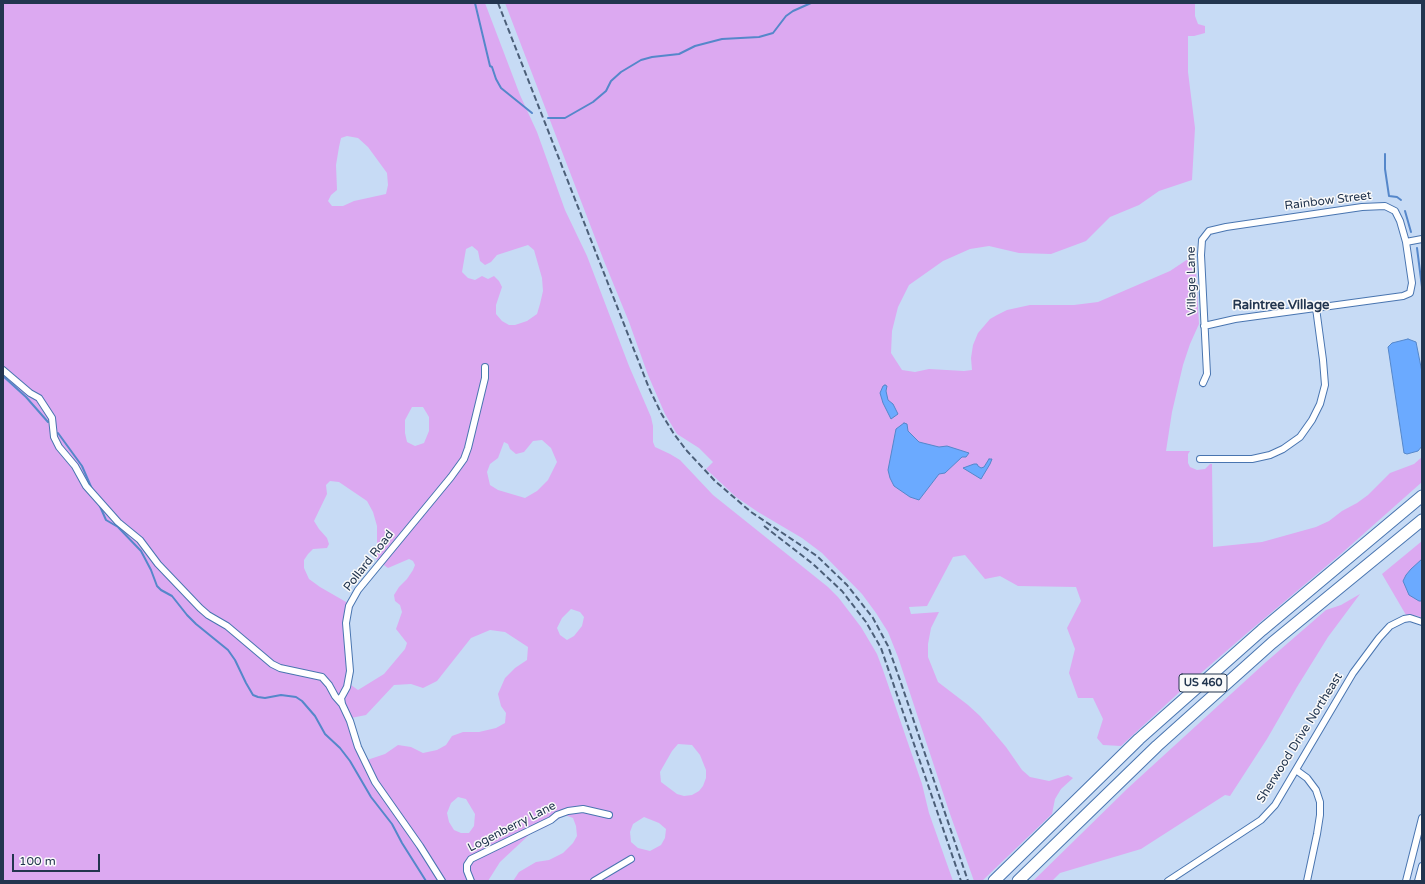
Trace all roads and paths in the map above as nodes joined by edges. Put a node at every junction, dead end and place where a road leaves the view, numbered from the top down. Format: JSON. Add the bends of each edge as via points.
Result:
{"nodes":[{"id":1,"x":1226,"y":226,"type":"joint"},
{"id":2,"x":1422,"y":239,"type":"edge"},
{"id":3,"x":1406,"y":242,"type":"junction"},
{"id":4,"x":1410,"y":293,"type":"joint"},
{"id":5,"x":1316,"y":308,"type":"junction"},
{"id":6,"x":1204,"y":326,"type":"junction"},
{"id":7,"x":485,"y":367,"type":"dead end"},
{"id":8,"x":3,"y":370,"type":"edge"},
{"id":9,"x":1203,"y":383,"type":"dead end"},
{"id":10,"x":1200,"y":459,"type":"dead end"},
{"id":11,"x":1422,"y":496,"type":"edge"},
{"id":12,"x":1422,"y":520,"type":"edge"},
{"id":13,"x":1422,"y":622,"type":"edge"},
{"id":14,"x":342,"y":704,"type":"junction"},
{"id":15,"x":1296,"y":770,"type":"junction"},
{"id":16,"x":609,"y":815,"type":"dead end"},
{"id":17,"x":1422,"y":818,"type":"edge"},
{"id":18,"x":631,"y":859,"type":"dead end"},
{"id":19,"x":1422,"y":866,"type":"edge"},
{"id":20,"x":442,"y":881,"type":"edge"},
{"id":21,"x":472,"y":881,"type":"edge"},
{"id":22,"x":594,"y":881,"type":"edge"},
{"id":23,"x":994,"y":881,"type":"edge"},
{"id":24,"x":1018,"y":881,"type":"edge"},
{"id":25,"x":1168,"y":881,"type":"edge"},
{"id":26,"x":1307,"y":881,"type":"edge"},
{"id":27,"x":1406,"y":881,"type":"edge"},
{"id":28,"x":1418,"y":881,"type":"edge"}],
"edges":[{"from":1,"to":3,"type":"street","name":"Rainbow Street","via":[[1385,206],[1395,211]]},
{"from":1,"to":6,"type":"street","name":"Village Lane","via":[[1209,231],[1202,240],[1200,255]]},
{"from":2,"to":3,"type":"street"},
{"from":3,"to":4,"type":"street","name":"Rainbow Street","via":[[1412,283]]},
{"from":4,"to":5,"type":"street","name":"Village Lane"},
{"from":5,"to":6,"type":"street","name":"Village Lane"},
{"from":5,"to":10,"type":"street","via":[[1325,385],[1320,404],[1300,437],[1284,449],[1270,455]]},
{"from":6,"to":9,"type":"street","name":"Village Lane","via":[[1207,374]]},
{"from":7,"to":14,"type":"street","name":"Pollard Road","via":[[486,378],[464,459],[358,590],[349,606],[346,623],[349,675],[347,687],[341,698]]},
{"from":8,"to":14,"type":"street","via":[[39,398],[52,418],[54,437],[59,447],[75,466],[86,486],[118,522],[140,540],[158,564],[200,608],[227,626],[272,664],[322,677]]},
{"from":11,"to":23,"type":"highway","number":"US 460","via":[[1262,630],[1139,739]]},
{"from":12,"to":24,"type":"highway","number":"US 460","via":[[1272,643],[1168,736]]},
{"from":13,"to":15,"type":"street","name":"Sherwood Drive Northeast","via":[[1404,619],[1390,626],[1379,638],[1354,673]]},
{"from":14,"to":20,"type":"street","via":[[358,747],[375,782]]},
{"from":15,"to":25,"type":"street","name":"Sherwood Drive Northeast","via":[[1275,805],[1261,820]]},
{"from":15,"to":26,"type":"street","via":[[1316,790],[1320,802],[1317,834]]},
{"from":16,"to":21,"type":"street","name":"Logenberry Lane","via":[[576,809],[557,816],[471,859],[467,868]]},
{"from":17,"to":27,"type":"street"},
{"from":18,"to":22,"type":"street"},
{"from":19,"to":28,"type":"street"}]}
